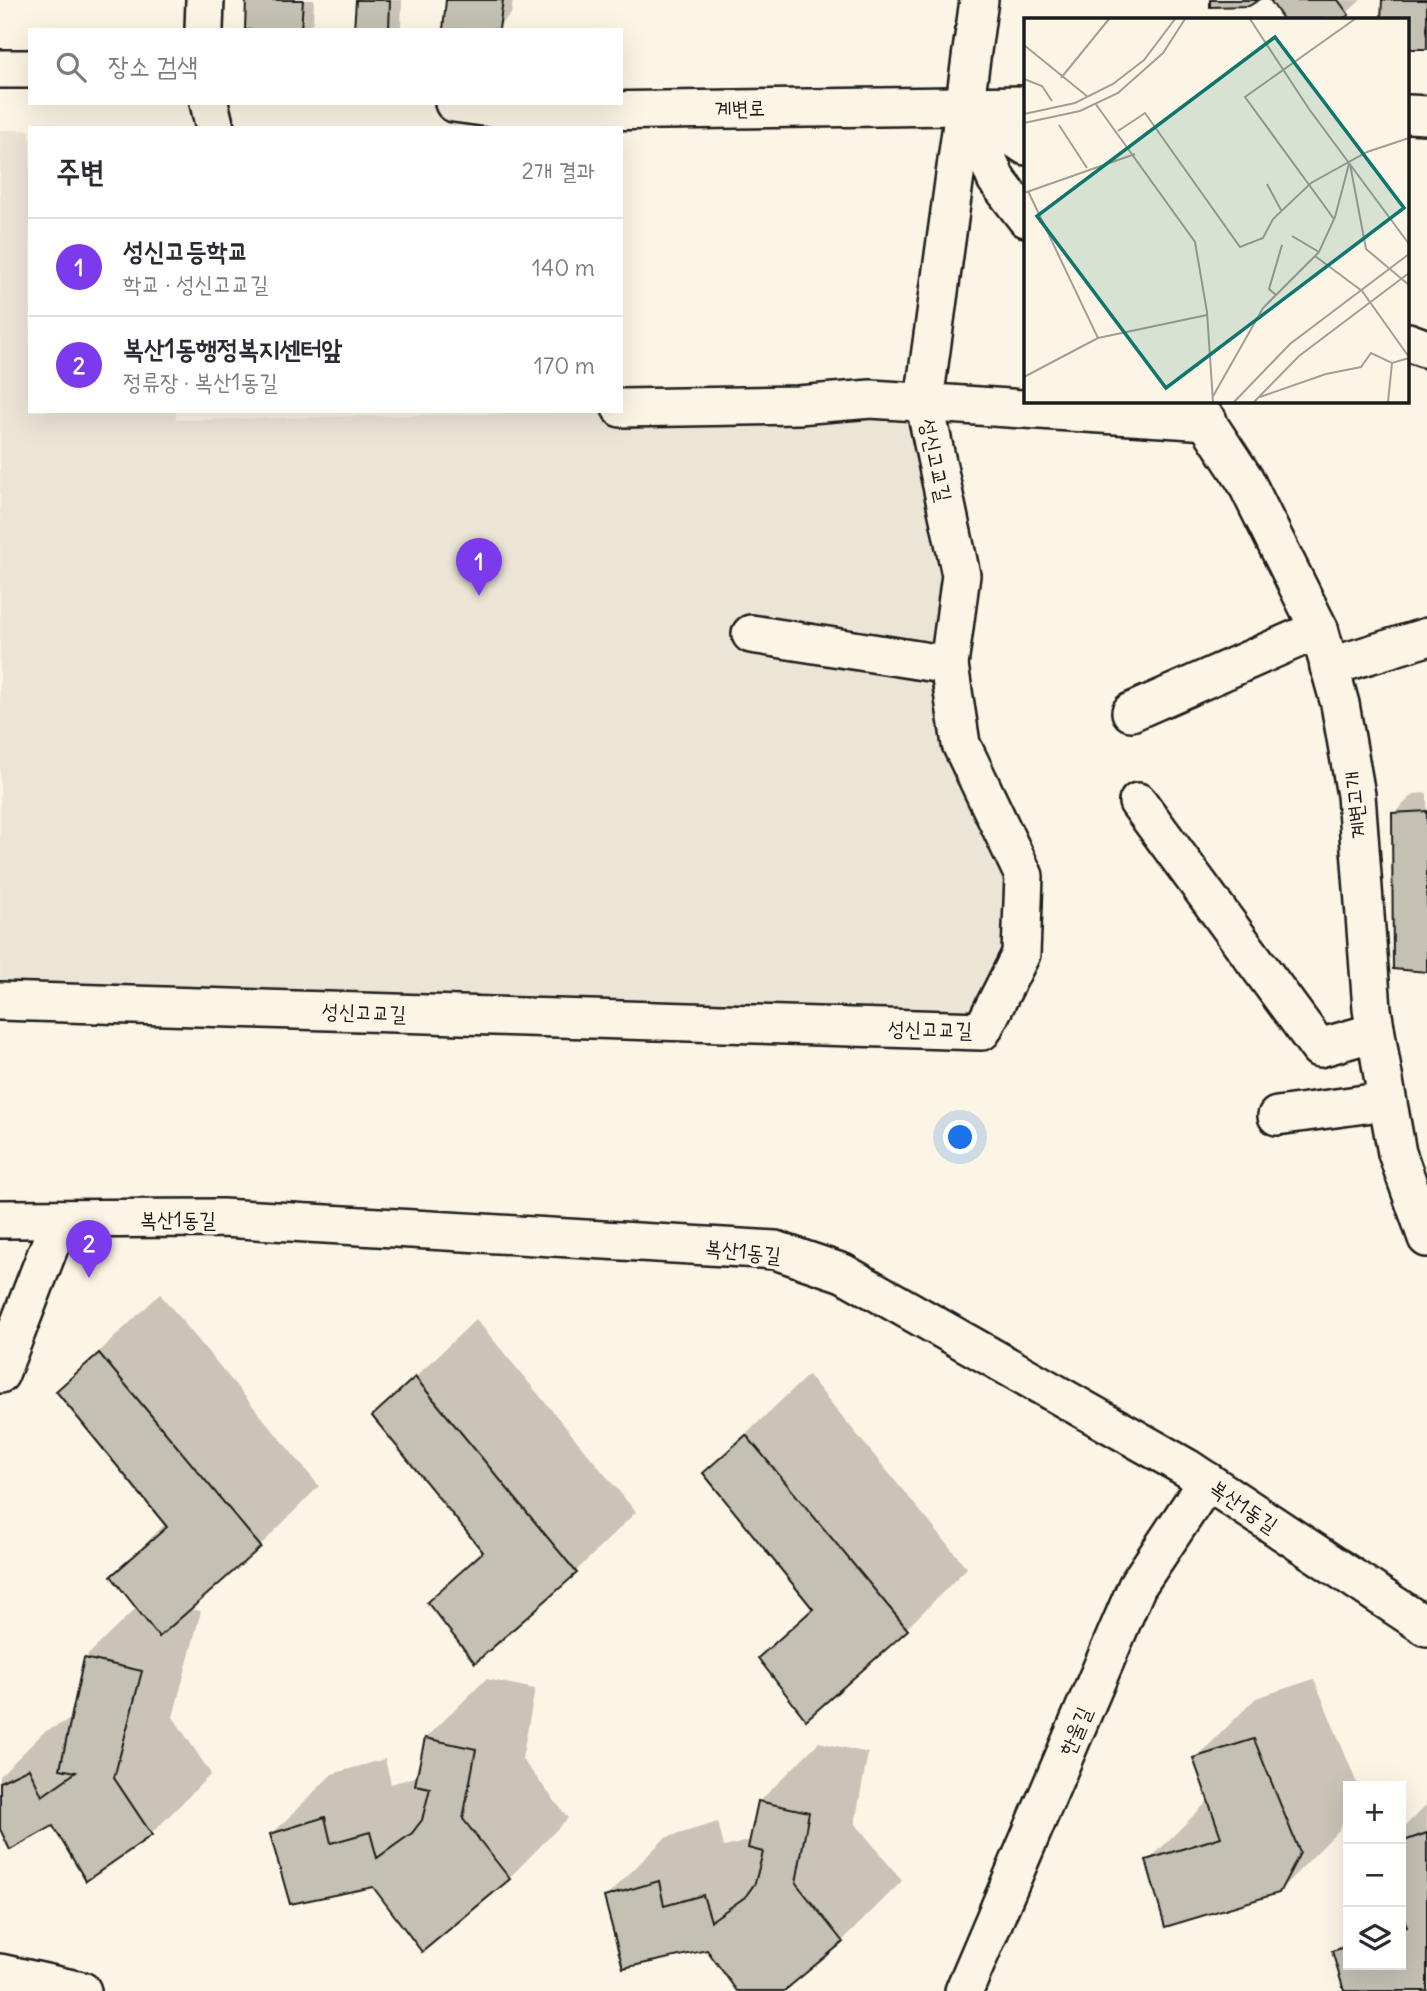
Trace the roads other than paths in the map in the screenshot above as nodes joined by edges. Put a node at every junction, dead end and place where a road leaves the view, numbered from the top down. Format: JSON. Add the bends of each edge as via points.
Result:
{"nodes":[{"id":1,"x":205,"y":0,"type":"edge"},
{"id":2,"x":979,"y":0,"type":"edge"},
{"id":3,"x":204,"y":28,"type":"edge"},
{"id":4,"x":0,"y":69,"type":"edge"},
{"id":5,"x":28,"y":69,"type":"edge"},
{"id":6,"x":964,"y":104,"type":"junction"},
{"id":7,"x":209,"y":105,"type":"edge"},
{"id":8,"x":462,"y":105,"type":"edge"},
{"id":9,"x":1024,"y":105,"type":"edge"},
{"id":10,"x":520,"y":120,"type":"edge"},
{"id":11,"x":215,"y":126,"type":"edge"},
{"id":12,"x":1024,"y":145,"type":"edge"},
{"id":13,"x":1024,"y":215,"type":"edge"},
{"id":14,"x":1410,"y":343,"type":"edge"},
{"id":15,"x":1427,"y":349,"type":"edge"},
{"id":16,"x":924,"y":401,"type":"junction"},
{"id":17,"x":623,"y":408,"type":"edge"},
{"id":18,"x":1200,"y":411,"type":"edge"},
{"id":19,"x":1319,"y":629,"type":"junction"},
{"id":20,"x":751,"y":634,"type":"dead end"},
{"id":21,"x":1427,"y":637,"type":"edge"},
{"id":22,"x":949,"y":665,"type":"junction"},
{"id":23,"x":1329,"y":667,"type":"junction"},
{"id":24,"x":1130,"y":712,"type":"dead end"},
{"id":25,"x":1138,"y":802,"type":"dead end"},
{"id":26,"x":0,"y":1000,"type":"edge"},
{"id":27,"x":1375,"y":1032,"type":"junction"},
{"id":28,"x":1387,"y":1101,"type":"junction"},
{"id":29,"x":1277,"y":1116,"type":"dead end"},
{"id":30,"x":0,"y":1219,"type":"edge"},
{"id":31,"x":60,"y":1219,"type":"junction"},
{"id":32,"x":1427,"y":1238,"type":"edge"},
{"id":33,"x":0,"y":1374,"type":"edge"},
{"id":34,"x":1207,"y":1481,"type":"junction"},
{"id":35,"x":1427,"y":1627,"type":"edge"},
{"id":36,"x":0,"y":1973,"type":"edge"},
{"id":37,"x":82,"y":1991,"type":"edge"},
{"id":38,"x":964,"y":1991,"type":"edge"}],
"edges":[{"from":1,"to":3,"type":"street"},
{"from":2,"to":6,"type":"street"},
{"from":4,"to":5,"type":"street"},
{"from":6,"to":9,"type":"street","name":"계변로"},
{"from":6,"to":10,"type":"street","name":"계변로"},
{"from":6,"to":12,"type":"street"},
{"from":6,"to":13,"type":"street","via":[[996,179]]},
{"from":6,"to":16,"type":"street"},
{"from":7,"to":11,"type":"street"},
{"from":8,"to":10,"type":"street","name":"계변로"},
{"from":14,"to":15,"type":"street"},
{"from":16,"to":17,"type":"street","name":"성신고교길"},
{"from":16,"to":18,"type":"street"},
{"from":16,"to":22,"type":"street","name":"성신고교길","via":[[961,575]]},
{"from":18,"to":19,"type":"street","name":"계변고개","via":[[1245,480]]},
{"from":19,"to":23,"type":"street","name":"계변고개"},
{"from":19,"to":24,"type":"street"},
{"from":20,"to":22,"type":"street"},
{"from":21,"to":23,"type":"street"},
{"from":22,"to":26,"type":"street","name":"성신고교길","via":[[961,744],[1024,876],[1021,954],[982,1031]]},
{"from":23,"to":27,"type":"street","name":"계변고개","via":[[1356,794]]},
{"from":25,"to":27,"type":"street","via":[[1319,1048]]},
{"from":27,"to":28,"type":"street","name":"계변고개"},
{"from":28,"to":29,"type":"street"},
{"from":28,"to":32,"type":"street","name":"계변고개","via":[[1397,1153]]},
{"from":30,"to":31,"type":"street","name":"복산1동길"},
{"from":31,"to":33,"type":"street"},
{"from":31,"to":34,"type":"street","name":"복산1동길","via":[[222,1218],[775,1250],[843,1273]]},
{"from":34,"to":35,"type":"street","name":"복산1동길"},
{"from":34,"to":38,"type":"street","name":"한울길","via":[[1137,1586]]},
{"from":36,"to":37,"type":"street"}]}
